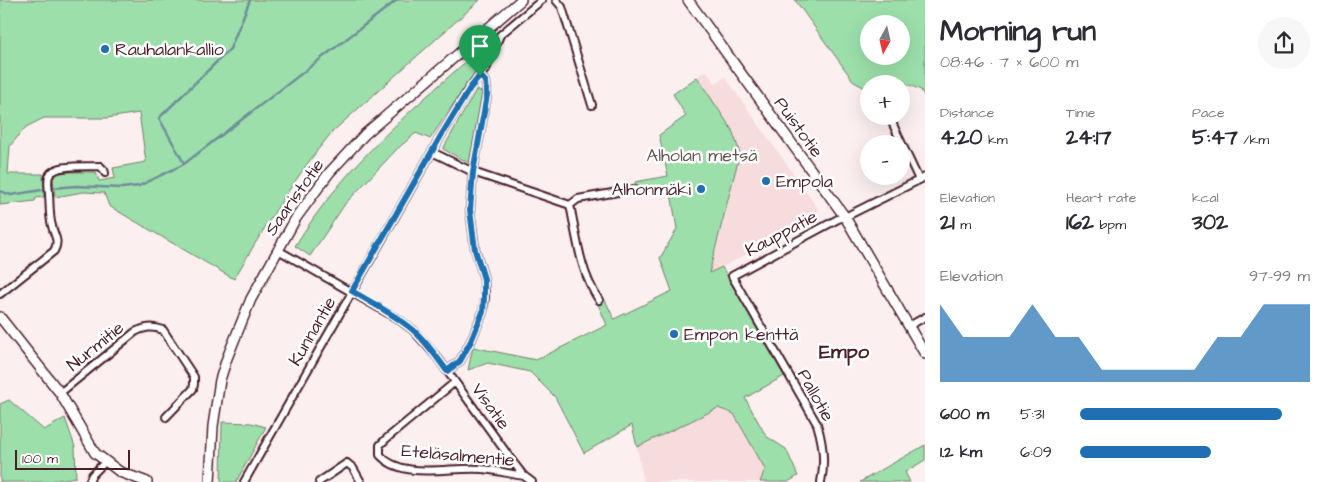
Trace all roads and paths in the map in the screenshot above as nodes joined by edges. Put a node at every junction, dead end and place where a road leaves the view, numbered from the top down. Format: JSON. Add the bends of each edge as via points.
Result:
{"nodes":[{"id":1,"x":521,"y":0,"type":"edge"},
{"id":2,"x":542,"y":0,"type":"edge"},
{"id":3,"x":556,"y":0,"type":"edge"},
{"id":4,"x":688,"y":0,"type":"edge"},
{"id":5,"x":480,"y":76,"type":"junction"},
{"id":6,"x":592,"y":105,"type":"dead end"},
{"id":7,"x":894,"y":125,"type":"edge"},
{"id":8,"x":432,"y":152,"type":"junction"},
{"id":9,"x":473,"y":172,"type":"junction"},
{"id":10,"x":105,"y":173,"type":"dead end"},
{"id":11,"x":922,"y":178,"type":"edge"},
{"id":12,"x":635,"y":188,"type":"dead end"},
{"id":13,"x":570,"y":205,"type":"junction"},
{"id":14,"x":845,"y":217,"type":"junction"},
{"id":15,"x":278,"y":250,"type":"junction"},
{"id":16,"x":732,"y":276,"type":"joint"},
{"id":17,"x":352,"y":291,"type":"junction"},
{"id":18,"x":0,"y":294,"type":"edge"},
{"id":19,"x":599,"y":300,"type":"dead end"},
{"id":20,"x":0,"y":317,"type":"edge"},
{"id":21,"x":925,"y":317,"type":"edge"},
{"id":22,"x":909,"y":326,"type":"junction"},
{"id":23,"x":925,"y":354,"type":"edge"},
{"id":24,"x":447,"y":371,"type":"junction"},
{"id":25,"x":455,"y":382,"type":"junction"},
{"id":26,"x":60,"y":393,"type":"junction"},
{"id":27,"x":166,"y":416,"type":"dead end"},
{"id":28,"x":105,"y":462,"type":"junction"},
{"id":29,"x":524,"y":476,"type":"junction"},
{"id":30,"x":88,"y":482,"type":"edge"},
{"id":31,"x":148,"y":482,"type":"edge"},
{"id":32,"x":210,"y":482,"type":"edge"},
{"id":33,"x":244,"y":482,"type":"edge"},
{"id":34,"x":319,"y":482,"type":"edge"},
{"id":35,"x":361,"y":482,"type":"edge"},
{"id":36,"x":532,"y":482,"type":"edge"},
{"id":37,"x":821,"y":482,"type":"edge"}],
"edges":[{"from":1,"to":15,"type":"street","name":"Saaristotie","via":[[365,134],[312,194]]},
{"from":2,"to":5,"type":"street","name":"Kunnantie","via":[[500,35]]},
{"from":3,"to":6,"type":"street","via":[[562,7]]},
{"from":4,"to":14,"type":"street","name":"Puistotie"},
{"from":5,"to":8,"type":"street","name":"Kunnantie"},
{"from":5,"to":9,"type":"street","via":[[486,82],[487,95]]},
{"from":7,"to":11,"type":"street"},
{"from":8,"to":9,"type":"street"},
{"from":8,"to":17,"type":"street","name":"Kunnantie"},
{"from":9,"to":13,"type":"street"},
{"from":9,"to":24,"type":"street","via":[[470,210],[475,250],[484,279],[484,304],[460,361]]},
{"from":10,"to":18,"type":"street","via":[[100,166],[62,167],[48,176],[50,218],[58,241],[54,251]]},
{"from":11,"to":14,"type":"street","name":"Kauppatie"},
{"from":12,"to":13,"type":"street","via":[[578,199]]},
{"from":13,"to":19,"type":"street","via":[[582,264]]},
{"from":14,"to":16,"type":"street","name":"Kauppatie"},
{"from":14,"to":22,"type":"street","name":"Puistotie"},
{"from":15,"to":17,"type":"street","name":"Visatie"},
{"from":15,"to":32,"type":"street","name":"Saaristotie","via":[[251,299],[223,371],[213,426]]},
{"from":16,"to":37,"type":"street","name":"Pallotie","via":[[817,424],[822,439]]},
{"from":17,"to":24,"type":"street","name":"Visatie","via":[[413,330]]},
{"from":17,"to":33,"type":"street","name":"Kunnantie"},
{"from":20,"to":26,"type":"street"},
{"from":21,"to":22,"type":"street"},
{"from":22,"to":23,"type":"street","name":"Puistotie"},
{"from":24,"to":25,"type":"street","name":"Visatie"},
{"from":25,"to":29,"type":"street","name":"Visatie"},
{"from":25,"to":29,"type":"street","name":"Eteläsalmentie","via":[[386,439],[380,445],[380,455],[398,468],[482,469]]},
{"from":26,"to":27,"type":"street","name":"Nurmitie","via":[[135,332],[157,328],[163,330],[194,377],[193,389]]},
{"from":26,"to":28,"type":"street","via":[[88,443]]},
{"from":28,"to":30,"type":"street"},
{"from":28,"to":31,"type":"street","via":[[120,472]]},
{"from":29,"to":36,"type":"street","name":"Visatie"},
{"from":34,"to":35,"type":"street","via":[[347,463]]}]}
